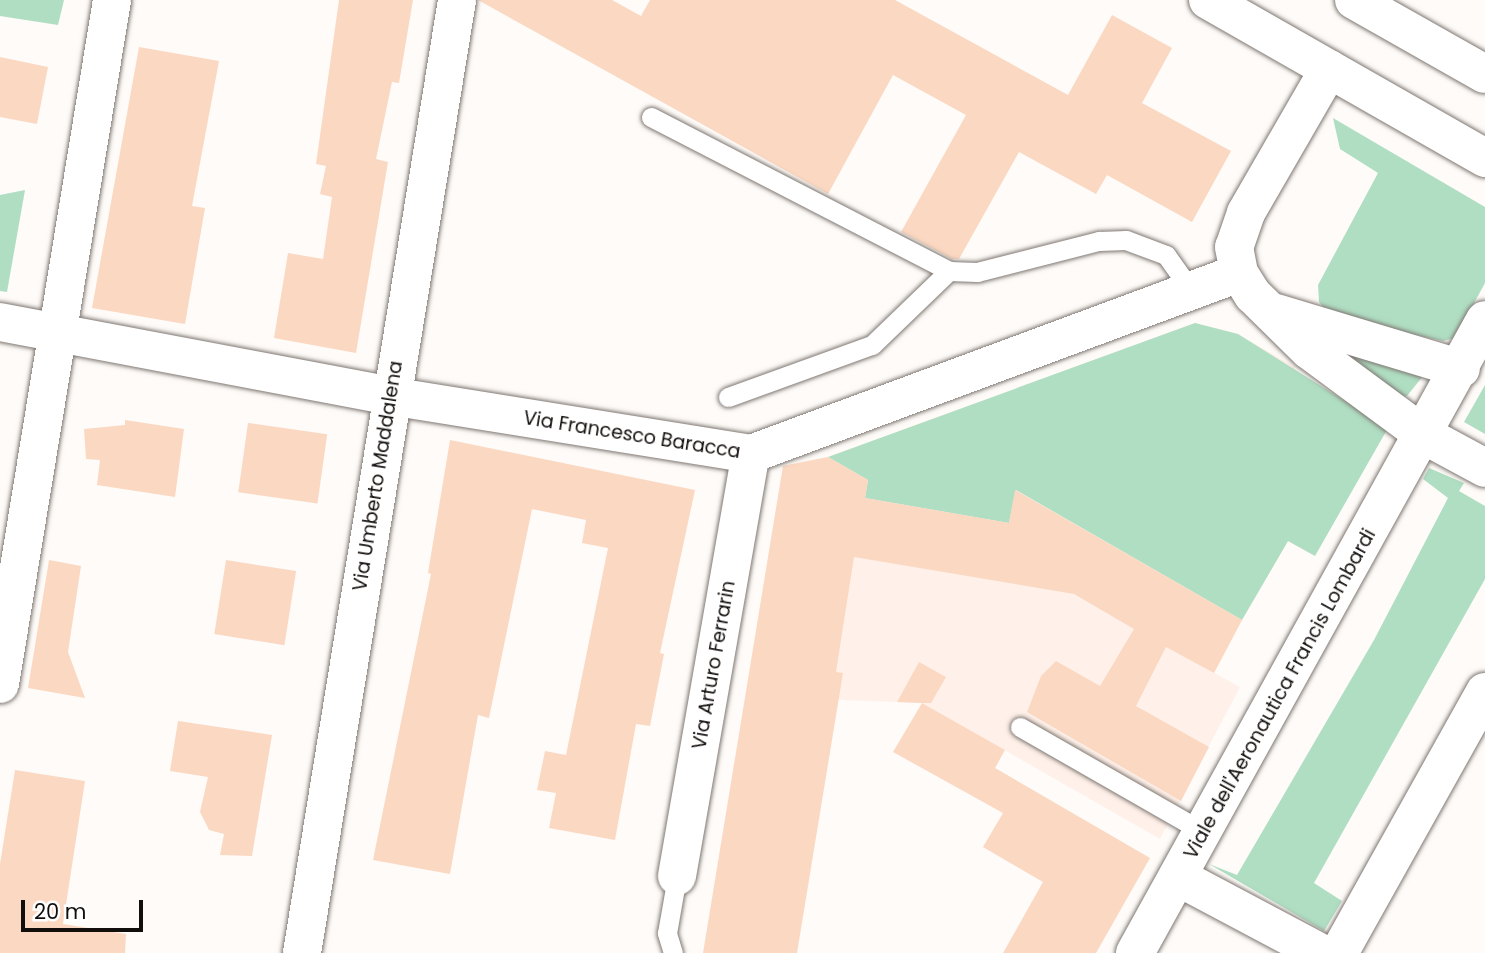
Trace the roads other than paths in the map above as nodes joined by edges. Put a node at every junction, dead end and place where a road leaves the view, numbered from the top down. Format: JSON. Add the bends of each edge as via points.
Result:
{"nodes":[{"id":1,"x":112,"y":0,"type":"edge"},
{"id":2,"x":457,"y":0,"type":"edge"},
{"id":3,"x":1208,"y":0,"type":"edge"},
{"id":4,"x":1354,"y":0,"type":"edge"},
{"id":5,"x":1329,"y":69,"type":"junction"},
{"id":6,"x":1485,"y":74,"type":"edge"},
{"id":7,"x":650,"y":117,"type":"dead end"},
{"id":8,"x":1485,"y":158,"type":"edge"},
{"id":9,"x":949,"y":271,"type":"junction"},
{"id":10,"x":1239,"y":274,"type":"junction"},
{"id":11,"x":1193,"y":293,"type":"junction"},
{"id":12,"x":1271,"y":312,"type":"junction"},
{"id":13,"x":1485,"y":320,"type":"edge"},
{"id":14,"x":0,"y":322,"type":"edge"},
{"id":15,"x":57,"y":334,"type":"junction"},
{"id":16,"x":1461,"y":369,"type":"junction"},
{"id":17,"x":390,"y":396,"type":"junction"},
{"id":18,"x":728,"y":397,"type":"dead end"},
{"id":19,"x":1424,"y":435,"type":"junction"},
{"id":20,"x":751,"y":454,"type":"junction"},
{"id":21,"x":1485,"y":468,"type":"edge"},
{"id":22,"x":0,"y":684,"type":"edge"},
{"id":23,"x":1485,"y":692,"type":"edge"},
{"id":24,"x":1020,"y":727,"type":"dead end"},
{"id":25,"x":1203,"y":832,"type":"junction"},
{"id":26,"x":677,"y":876,"type":"joint"},
{"id":27,"x":1178,"y":877,"type":"junction"},
{"id":28,"x":302,"y":953,"type":"edge"},
{"id":29,"x":673,"y":953,"type":"edge"},
{"id":30,"x":1135,"y":953,"type":"edge"},
{"id":31,"x":1321,"y":953,"type":"edge"},
{"id":32,"x":1339,"y":953,"type":"edge"}],
"edges":[{"from":1,"to":15,"type":"street"},
{"from":2,"to":17,"type":"street","name":"Via Umberto Maddalena"},
{"from":3,"to":5,"type":"street"},
{"from":4,"to":6,"type":"street"},
{"from":5,"to":8,"type":"street"},
{"from":5,"to":10,"type":"street","via":[[1246,213],[1234,247]]},
{"from":7,"to":9,"type":"lane"},
{"from":9,"to":11,"type":"lane","via":[[977,272],[1099,242],[1126,240],[1166,255]]},
{"from":9,"to":18,"type":"lane","via":[[872,345]]},
{"from":10,"to":11,"type":"street","name":"Via Francesco Baracca"},
{"from":10,"to":12,"type":"street"},
{"from":11,"to":20,"type":"street","name":"Via Francesco Baracca"},
{"from":12,"to":16,"type":"street"},
{"from":12,"to":19,"type":"street","via":[[1309,350]]},
{"from":13,"to":16,"type":"street","name":"Viale dell'Aeronautica Francis Lombardi"},
{"from":14,"to":15,"type":"street","name":"Via Francesco Baracca"},
{"from":15,"to":17,"type":"street","name":"Via Francesco Baracca"},
{"from":15,"to":22,"type":"street"},
{"from":16,"to":19,"type":"street","name":"Viale dell'Aeronautica Francis Lombardi"},
{"from":17,"to":20,"type":"street","name":"Via Francesco Baracca"},
{"from":17,"to":28,"type":"street","name":"Via Umberto Maddalena"},
{"from":19,"to":21,"type":"street"},
{"from":19,"to":25,"type":"street","name":"Viale dell'Aeronautica Francis Lombardi"},
{"from":20,"to":26,"type":"street","name":"Via Arturo Ferrarin"},
{"from":23,"to":32,"type":"street"},
{"from":24,"to":25,"type":"lane"},
{"from":25,"to":27,"type":"street","name":"Viale dell'Aeronautica Francis Lombardi"},
{"from":26,"to":29,"type":"lane","via":[[667,933]]},
{"from":27,"to":30,"type":"street","name":"Viale dell'Aeronautica Francis Lombardi"},
{"from":27,"to":31,"type":"street"}]}
